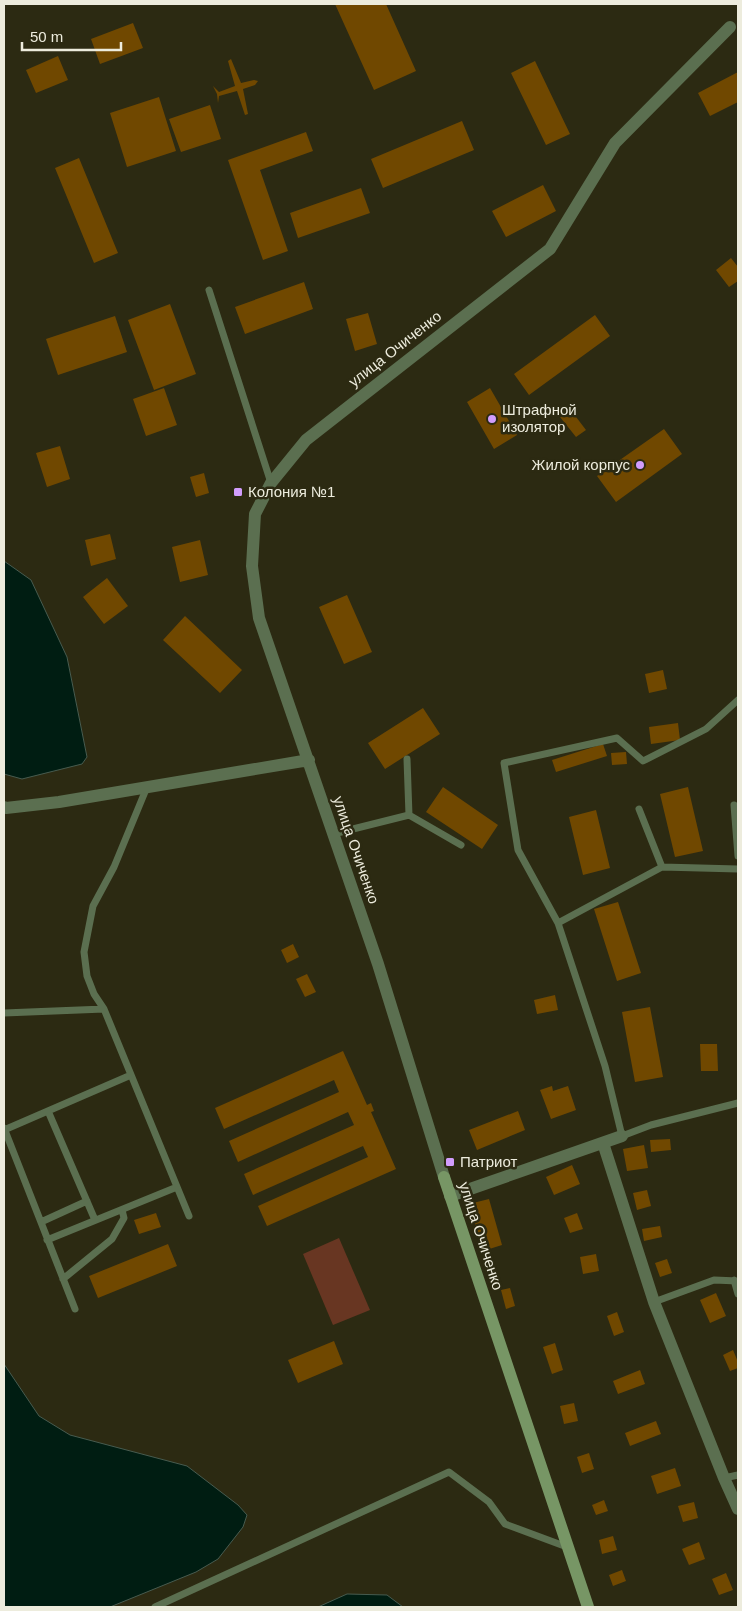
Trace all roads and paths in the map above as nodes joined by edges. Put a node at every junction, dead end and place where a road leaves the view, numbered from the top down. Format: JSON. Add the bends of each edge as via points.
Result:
{"nodes":[{"id":1,"x":730,"y":27,"type":"dead end"},
{"id":2,"x":209,"y":290,"type":"dead end"},
{"id":3,"x":271,"y":484,"type":"junction"},
{"id":4,"x":738,"y":700,"type":"edge"},
{"id":5,"x":407,"y":759,"type":"dead end"},
{"id":6,"x":309,"y":760,"type":"junction"},
{"id":7,"x":146,"y":787,"type":"junction"},
{"id":8,"x":734,"y":805,"type":"dead end"},
{"id":9,"x":4,"y":807,"type":"edge"},
{"id":10,"x":639,"y":809,"type":"dead end"},
{"id":11,"x":408,"y":814,"type":"junction"},
{"id":12,"x":333,"y":834,"type":"junction"},
{"id":13,"x":461,"y":845,"type":"dead end"},
{"id":14,"x":738,"y":856,"type":"edge"},
{"id":15,"x":662,"y":867,"type":"junction"},
{"id":16,"x":738,"y":869,"type":"edge"},
{"id":17,"x":558,"y":923,"type":"junction"},
{"id":18,"x":104,"y":1009,"type":"junction"},
{"id":19,"x":4,"y":1013,"type":"edge"},
{"id":20,"x":131,"y":1075,"type":"junction"},
{"id":21,"x":738,"y":1103,"type":"edge"},
{"id":22,"x":48,"y":1111,"type":"junction"},
{"id":23,"x":4,"y":1129,"type":"edge"},
{"id":24,"x":622,"y":1136,"type":"junction"},
{"id":25,"x":603,"y":1143,"type":"junction"},
{"id":26,"x":177,"y":1187,"type":"junction"},
{"id":27,"x":450,"y":1196,"type":"junction"},
{"id":28,"x":87,"y":1201,"type":"junction"},
{"id":29,"x":122,"y":1210,"type":"junction"},
{"id":30,"x":189,"y":1216,"type":"dead end"},
{"id":31,"x":95,"y":1220,"type":"junction"},
{"id":32,"x":40,"y":1222,"type":"junction"},
{"id":33,"x":48,"y":1240,"type":"junction"},
{"id":34,"x":63,"y":1279,"type":"junction"},
{"id":35,"x":736,"y":1280,"type":"edge"},
{"id":36,"x":738,"y":1294,"type":"edge"},
{"id":37,"x":654,"y":1302,"type":"junction"},
{"id":38,"x":74,"y":1309,"type":"dead end"},
{"id":39,"x":738,"y":1475,"type":"edge"},
{"id":40,"x":724,"y":1478,"type":"junction"},
{"id":41,"x":738,"y":1509,"type":"edge"},
{"id":42,"x":567,"y":1547,"type":"junction"},
{"id":43,"x":155,"y":1607,"type":"edge"},
{"id":44,"x":588,"y":1607,"type":"edge"}],
"edges":[{"from":1,"to":3,"type":"street","name":"улица Очиченко","via":[[614,143],[550,249],[306,440]]},
{"from":2,"to":3,"type":"lane"},
{"from":3,"to":6,"type":"street","name":"улица Очиченко","via":[[255,514],[252,566],[259,618]]},
{"from":4,"to":17,"type":"lane","via":[[706,729],[643,761],[617,738],[504,763],[518,850]]},
{"from":5,"to":11,"type":"lane"},
{"from":6,"to":7,"type":"street"},
{"from":6,"to":12,"type":"street","name":"улица Очиченко"},
{"from":7,"to":9,"type":"street","via":[[60,802]]},
{"from":7,"to":18,"type":"lane","via":[[114,867],[93,906],[84,952],[87,976]]},
{"from":8,"to":14,"type":"lane"},
{"from":10,"to":15,"type":"lane"},
{"from":11,"to":12,"type":"lane"},
{"from":11,"to":13,"type":"lane"},
{"from":12,"to":27,"type":"street","name":"улица Очиченко","via":[[378,964]]},
{"from":15,"to":16,"type":"lane"},
{"from":15,"to":17,"type":"lane"},
{"from":17,"to":24,"type":"lane","via":[[605,1066]]},
{"from":18,"to":19,"type":"lane"},
{"from":18,"to":20,"type":"lane"},
{"from":20,"to":22,"type":"lane"},
{"from":20,"to":26,"type":"lane"},
{"from":21,"to":24,"type":"lane"},
{"from":22,"to":23,"type":"lane"},
{"from":22,"to":28,"type":"lane"},
{"from":23,"to":32,"type":"lane"},
{"from":24,"to":25,"type":"street"},
{"from":25,"to":27,"type":"street"},
{"from":25,"to":37,"type":"street"},
{"from":26,"to":29,"type":"lane"},
{"from":26,"to":30,"type":"lane"},
{"from":27,"to":42,"type":"street","name":"улица Очиченко"},
{"from":28,"to":31,"type":"lane"},
{"from":28,"to":32,"type":"lane"},
{"from":29,"to":31,"type":"lane"},
{"from":29,"to":34,"type":"lane","via":[[124,1218],[112,1239]]},
{"from":31,"to":33,"type":"lane"},
{"from":32,"to":33,"type":"lane"},
{"from":33,"to":34,"type":"lane"},
{"from":34,"to":38,"type":"lane"},
{"from":35,"to":36,"type":"lane"},
{"from":35,"to":37,"type":"lane","via":[[714,1280]]},
{"from":37,"to":40,"type":"street"},
{"from":39,"to":40,"type":"lane"},
{"from":40,"to":41,"type":"street"},
{"from":42,"to":43,"type":"lane","via":[[505,1524],[489,1502],[449,1472]]},
{"from":42,"to":44,"type":"street","name":"улица Очиченко"}]}
